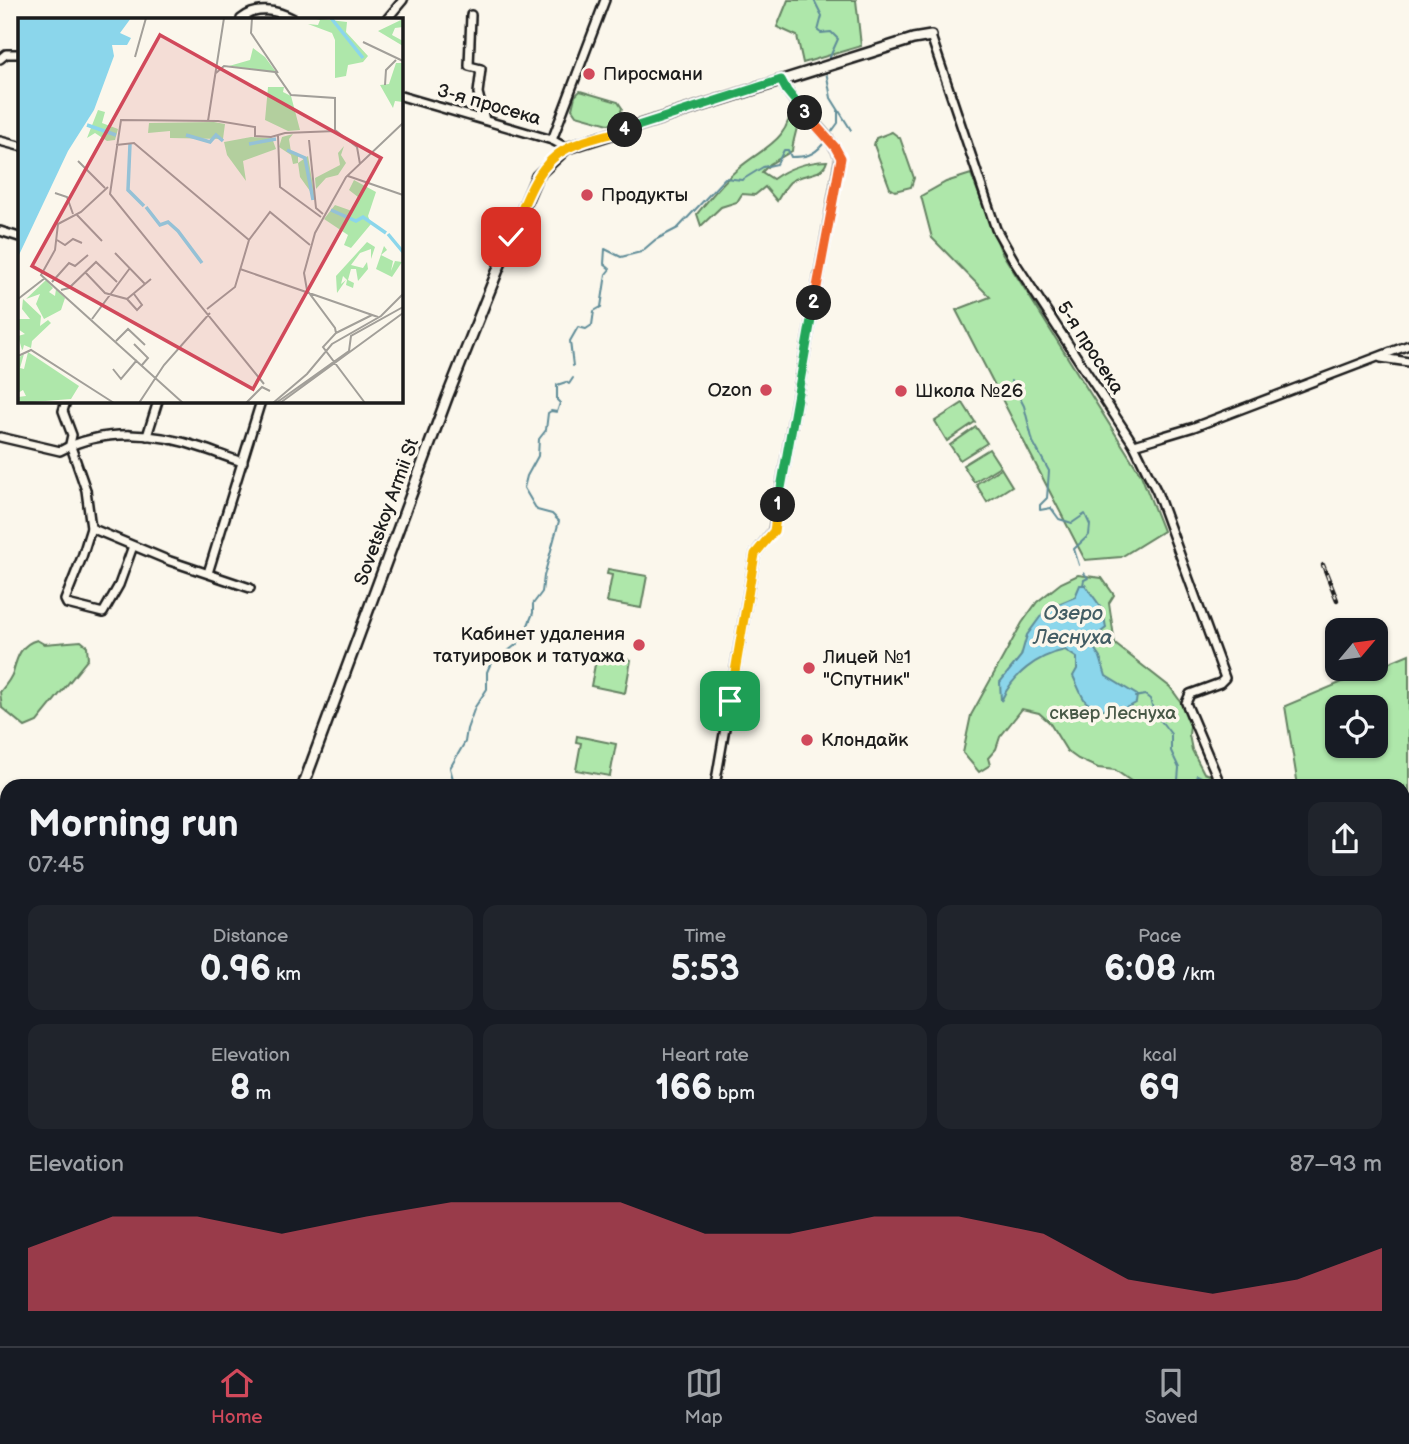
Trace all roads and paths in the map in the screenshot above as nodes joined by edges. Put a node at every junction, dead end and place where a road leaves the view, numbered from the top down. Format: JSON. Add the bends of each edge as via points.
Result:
{"nodes":[{"id":1,"x":403,"y":0,"type":"edge"},
{"id":2,"x":605,"y":0,"type":"edge"},
{"id":3,"x":471,"y":15,"type":"dead end"},
{"id":4,"x":242,"y":18,"type":"edge"},
{"id":5,"x":292,"y":18,"type":"edge"},
{"id":6,"x":388,"y":18,"type":"edge"},
{"id":7,"x":931,"y":36,"type":"joint"},
{"id":8,"x":18,"y":54,"type":"edge"},
{"id":9,"x":0,"y":59,"type":"edge"},
{"id":10,"x":781,"y":80,"type":"junction"},
{"id":11,"x":402,"y":96,"type":"edge"},
{"id":12,"x":485,"y":120,"type":"junction"},
{"id":13,"x":552,"y":140,"type":"junction"},
{"id":14,"x":0,"y":141,"type":"edge"},
{"id":15,"x":18,"y":146,"type":"edge"},
{"id":16,"x":567,"y":148,"type":"junction"},
{"id":17,"x":0,"y":231,"type":"edge"},
{"id":18,"x":18,"y":237,"type":"edge"},
{"id":19,"x":1409,"y":345,"type":"edge"},
{"id":20,"x":1376,"y":358,"type":"junction"},
{"id":21,"x":1409,"y":362,"type":"edge"},
{"id":22,"x":66,"y":402,"type":"edge"},
{"id":23,"x":158,"y":402,"type":"edge"},
{"id":24,"x":261,"y":402,"type":"edge"},
{"id":25,"x":147,"y":436,"type":"junction"},
{"id":26,"x":0,"y":437,"type":"edge"},
{"id":27,"x":70,"y":444,"type":"junction"},
{"id":28,"x":1134,"y":445,"type":"junction"},
{"id":29,"x":243,"y":462,"type":"junction"},
{"id":30,"x":91,"y":528,"type":"junction"},
{"id":31,"x":132,"y":546,"type":"junction"},
{"id":32,"x":208,"y":573,"type":"junction"},
{"id":33,"x":250,"y":588,"type":"dead end"},
{"id":34,"x":306,"y":779,"type":"edge"},
{"id":35,"x":716,"y":779,"type":"edge"},
{"id":36,"x":1218,"y":779,"type":"edge"}],
"edges":[{"from":1,"to":6,"type":"street"},
{"from":2,"to":13,"type":"street"},
{"from":3,"to":12,"type":"street","via":[[469,66],[481,69],[478,93]]},
{"from":4,"to":5,"type":"street","via":[[264,10]]},
{"from":7,"to":10,"type":"street","name":"Sovetskoy Armii St"},
{"from":7,"to":28,"type":"street","name":"5-я просека","via":[[996,229]]},
{"from":8,"to":9,"type":"street"},
{"from":10,"to":16,"type":"street","name":"Sovetskoy Armii St"},
{"from":10,"to":35,"type":"street","via":[[841,158],[774,531],[755,554]]},
{"from":11,"to":12,"type":"street","name":"3-я просека"},
{"from":12,"to":13,"type":"street","name":"3-я просека"},
{"from":13,"to":16,"type":"street","name":"3-я просека"},
{"from":14,"to":15,"type":"street"},
{"from":16,"to":34,"type":"street","name":"Sovetskoy Armii St","via":[[537,176],[501,261]]},
{"from":17,"to":18,"type":"street"},
{"from":19,"to":20,"type":"street"},
{"from":20,"to":21,"type":"street"},
{"from":20,"to":28,"type":"street"},
{"from":22,"to":27,"type":"street","via":[[63,411],[72,435]]},
{"from":23,"to":25,"type":"street"},
{"from":24,"to":29,"type":"street"},
{"from":25,"to":27,"type":"street","via":[[110,435]]},
{"from":25,"to":29,"type":"street","via":[[181,441]]},
{"from":26,"to":27,"type":"street","via":[[60,451]]},
{"from":27,"to":30,"type":"street","via":[[86,490]]},
{"from":28,"to":36,"type":"street","name":"5-я просека","via":[[1157,492],[1224,678],[1190,694],[1186,703]]},
{"from":29,"to":32,"type":"street"},
{"from":30,"to":31,"type":"street"},
{"from":30,"to":31,"type":"street","via":[[66,604],[103,613]]},
{"from":31,"to":32,"type":"street"},
{"from":32,"to":33,"type":"street"}]}
